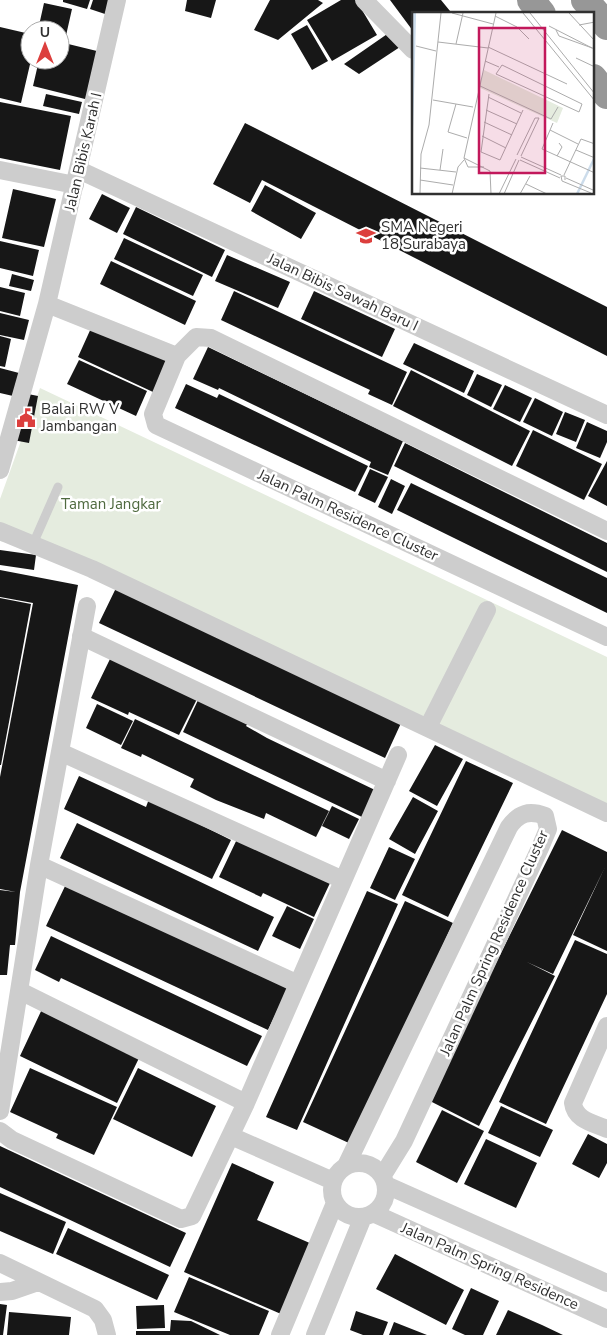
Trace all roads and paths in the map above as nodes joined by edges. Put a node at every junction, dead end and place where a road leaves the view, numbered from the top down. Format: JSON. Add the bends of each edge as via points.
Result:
{"nodes":[{"id":1,"x":117,"y":0,"type":"edge"},
{"id":2,"x":364,"y":0,"type":"edge"},
{"id":3,"x":531,"y":0,"type":"edge"},
{"id":4,"x":586,"y":0,"type":"edge"},
{"id":5,"x":540,"y":12,"type":"edge"},
{"id":6,"x":607,"y":26,"type":"edge"},
{"id":7,"x":412,"y":49,"type":"edge"},
{"id":8,"x":594,"y":79,"type":"edge"},
{"id":9,"x":607,"y":95,"type":"edge"},
{"id":10,"x":0,"y":170,"type":"edge"},
{"id":11,"x":77,"y":178,"type":"junction"},
{"id":12,"x":47,"y":304,"type":"junction"},
{"id":13,"x":178,"y":356,"type":"junction"},
{"id":14,"x":607,"y":415,"type":"edge"},
{"id":15,"x":0,"y":470,"type":"edge"},
{"id":16,"x":58,"y":487,"type":"dead end"},
{"id":17,"x":0,"y":531,"type":"edge"},
{"id":18,"x":607,"y":531,"type":"edge"},
{"id":19,"x":33,"y":544,"type":"junction"},
{"id":20,"x":86,"y":606,"type":"dead end"},
{"id":21,"x":487,"y":610,"type":"dead end"},
{"id":22,"x":81,"y":636,"type":"junction"},
{"id":23,"x":607,"y":638,"type":"edge"},
{"id":24,"x":428,"y":728,"type":"junction"},
{"id":25,"x":60,"y":752,"type":"junction"},
{"id":26,"x":398,"y":755,"type":"dead end"},
{"id":27,"x":387,"y":781,"type":"junction"},
{"id":28,"x":607,"y":812,"type":"edge"},
{"id":29,"x":39,"y":865,"type":"junction"},
{"id":30,"x":343,"y":880,"type":"junction"},
{"id":31,"x":296,"y":983,"type":"junction"},
{"id":32,"x":20,"y":991,"type":"junction"},
{"id":33,"x":607,"y":1026,"type":"edge"},
{"id":34,"x":246,"y":1103,"type":"junction"},
{"id":35,"x":0,"y":1111,"type":"edge"},
{"id":36,"x":607,"y":1129,"type":"edge"},
{"id":37,"x":0,"y":1131,"type":"edge"},
{"id":38,"x":231,"y":1136,"type":"junction"},
{"id":39,"x":346,"y":1166,"type":"junction"},
{"id":40,"x":385,"y":1180,"type":"junction"},
{"id":41,"x":333,"y":1181,"type":"junction"},
{"id":42,"x":335,"y":1203,"type":"junction"},
{"id":43,"x":368,"y":1215,"type":"junction"},
{"id":44,"x":0,"y":1263,"type":"edge"},
{"id":45,"x":38,"y":1282,"type":"junction"},
{"id":46,"x":607,"y":1283,"type":"edge"},
{"id":47,"x":0,"y":1292,"type":"edge"},
{"id":48,"x":607,"y":1319,"type":"edge"},
{"id":49,"x":106,"y":1335,"type":"edge"},
{"id":50,"x":280,"y":1335,"type":"edge"},
{"id":51,"x":315,"y":1335,"type":"edge"}],
"edges":[{"from":1,"to":11,"type":"street","name":"Jalan Bibis Karah I"},
{"from":2,"to":7,"type":"street"},
{"from":3,"to":5,"type":"highway"},
{"from":4,"to":6,"type":"highway"},
{"from":8,"to":9,"type":"highway"},
{"from":10,"to":11,"type":"street","name":"Jalan Bibis Sawah Baru I"},
{"from":11,"to":12,"type":"street","name":"Jalan Bibis Karah I"},
{"from":11,"to":14,"type":"street","name":"Jalan Bibis Sawah Baru I"},
{"from":12,"to":13,"type":"street"},
{"from":12,"to":15,"type":"street","name":"Jalan Bibis Karah I"},
{"from":13,"to":18,"type":"street","name":"Jalan Palm Residence Cluster","via":[[196,337],[211,338]]},
{"from":13,"to":23,"type":"street","name":"Jalan Palm Residence Cluster","via":[[153,414],[156,424]]},
{"from":16,"to":19,"type":"lane"},
{"from":17,"to":19,"type":"street"},
{"from":19,"to":24,"type":"street"},
{"from":20,"to":22,"type":"street"},
{"from":21,"to":24,"type":"street"},
{"from":22,"to":25,"type":"street"},
{"from":22,"to":27,"type":"street"},
{"from":24,"to":28,"type":"street"},
{"from":25,"to":29,"type":"street"},
{"from":25,"to":30,"type":"street"},
{"from":26,"to":27,"type":"street"},
{"from":27,"to":30,"type":"street"},
{"from":29,"to":31,"type":"street"},
{"from":29,"to":32,"type":"street"},
{"from":30,"to":31,"type":"street"},
{"from":31,"to":34,"type":"street"},
{"from":32,"to":34,"type":"street"},
{"from":32,"to":35,"type":"street"},
{"from":33,"to":36,"type":"street","via":[[573,1103],[580,1117]]},
{"from":34,"to":38,"type":"street"},
{"from":37,"to":38,"type":"street","via":[[12,1140],[181,1219],[194,1213]]},
{"from":38,"to":41,"type":"street"},
{"from":39,"to":40,"type":"street","via":[[366,1163],[376,1168]]},
{"from":39,"to":40,"type":"street","name":"Jalan Palm Spring Residence Cluster","via":[[509,827],[525,813],[545,816],[548,829],[540,848]]},
{"from":39,"to":41,"type":"street"},
{"from":40,"to":43,"type":"street","via":[[386,1196],[382,1206]]},
{"from":40,"to":46,"type":"street"},
{"from":41,"to":42,"type":"street"},
{"from":42,"to":43,"type":"street","via":[[347,1214]]},
{"from":42,"to":50,"type":"street"},
{"from":43,"to":48,"type":"street","name":"Jalan Palm Spring Residence"},
{"from":43,"to":51,"type":"street"},
{"from":44,"to":45,"type":"street"},
{"from":45,"to":47,"type":"street"},
{"from":45,"to":49,"type":"street","via":[[95,1309],[103,1320]]}]}
